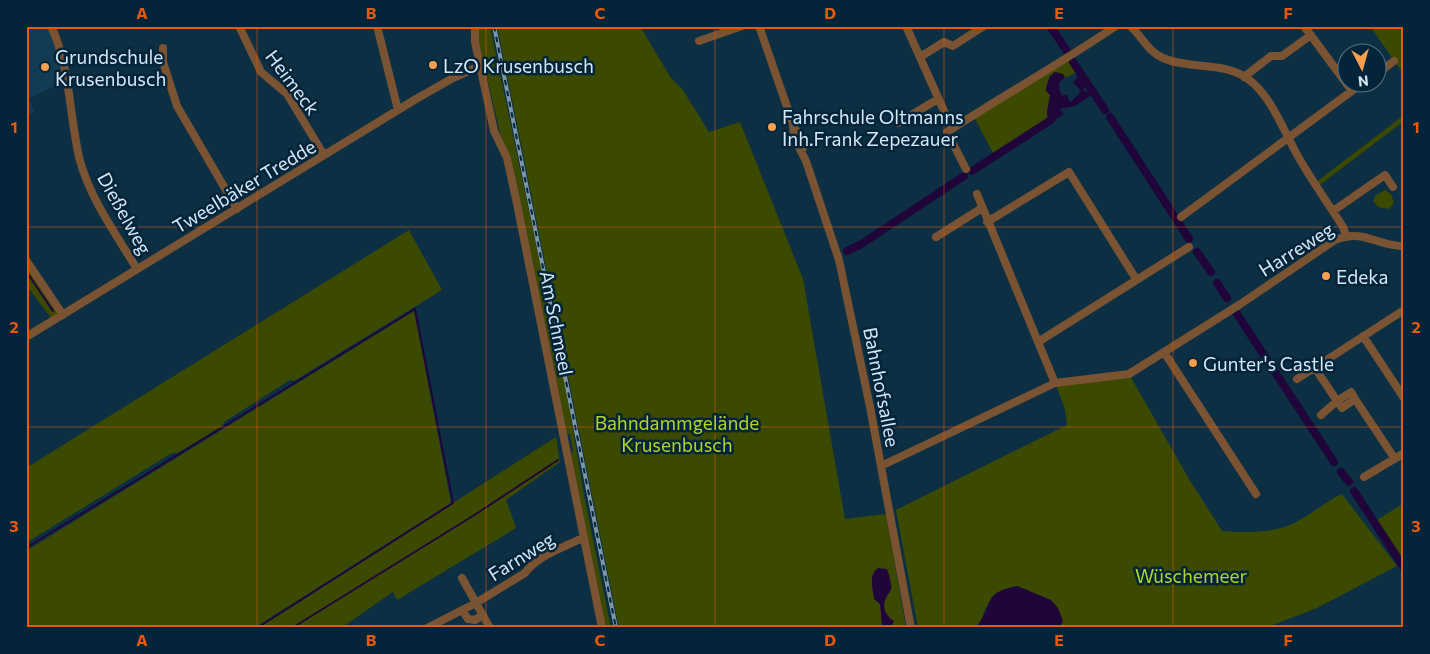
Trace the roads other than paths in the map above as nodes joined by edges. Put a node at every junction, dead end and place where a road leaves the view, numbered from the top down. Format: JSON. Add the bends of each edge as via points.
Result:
{"nodes":[{"id":1,"x":51,"y":26,"type":"edge"},
{"id":2,"x":239,"y":26,"type":"edge"},
{"id":3,"x":377,"y":26,"type":"edge"},
{"id":4,"x":474,"y":26,"type":"edge"},
{"id":5,"x":742,"y":26,"type":"edge"},
{"id":6,"x":760,"y":26,"type":"edge"},
{"id":7,"x":906,"y":26,"type":"edge"},
{"id":8,"x":984,"y":26,"type":"edge"},
{"id":9,"x":1116,"y":26,"type":"edge"},
{"id":10,"x":1130,"y":26,"type":"edge"},
{"id":11,"x":1304,"y":26,"type":"edge"},
{"id":12,"x":1311,"y":35,"type":"junction"},
{"id":13,"x":699,"y":42,"type":"dead end"},
{"id":14,"x":163,"y":48,"type":"dead end"},
{"id":15,"x":920,"y":57,"type":"junction"},
{"id":16,"x":1394,"y":61,"type":"dead end"},
{"id":17,"x":480,"y":66,"type":"junction"},
{"id":18,"x":1388,"y":66,"type":"edge"},
{"id":19,"x":1338,"y":72,"type":"edge"},
{"id":20,"x":1244,"y":76,"type":"junction"},
{"id":21,"x":1351,"y":92,"type":"edge"},
{"id":22,"x":938,"y":99,"type":"junction"},
{"id":23,"x":398,"y":110,"type":"junction"},
{"id":24,"x":898,"y":123,"type":"dead end"},
{"id":25,"x":952,"y":129,"type":"junction"},
{"id":26,"x":1288,"y":137,"type":"junction"},
{"id":27,"x":324,"y":155,"type":"junction"},
{"id":28,"x":966,"y":169,"type":"dead end"},
{"id":29,"x":1393,"y":187,"type":"dead end"},
{"id":30,"x":977,"y":194,"type":"dead end"},
{"id":31,"x":982,"y":208,"type":"junction"},
{"id":32,"x":237,"y":209,"type":"junction"},
{"id":33,"x":1333,"y":211,"type":"junction"},
{"id":34,"x":1181,"y":217,"type":"dead end"},
{"id":35,"x":987,"y":222,"type":"junction"},
{"id":36,"x":1346,"y":236,"type":"junction"},
{"id":37,"x":936,"y":237,"type":"dead end"},
{"id":38,"x":1188,"y":246,"type":"dead end"},
{"id":39,"x":1404,"y":246,"type":"edge"},
{"id":40,"x":26,"y":260,"type":"edge"},
{"id":41,"x":137,"y":269,"type":"junction"},
{"id":42,"x":1136,"y":279,"type":"junction"},
{"id":43,"x":1404,"y":310,"type":"edge"},
{"id":44,"x":63,"y":315,"type":"junction"},
{"id":45,"x":1363,"y":336,"type":"junction"},
{"id":46,"x":26,"y":337,"type":"edge"},
{"id":47,"x":1038,"y":342,"type":"junction"},
{"id":48,"x":1164,"y":352,"type":"junction"},
{"id":49,"x":1315,"y":368,"type":"junction"},
{"id":50,"x":1297,"y":379,"type":"dead end"},
{"id":51,"x":1056,"y":383,"type":"junction"},
{"id":52,"x":1404,"y":398,"type":"edge"},
{"id":53,"x":1337,"y":401,"type":"junction"},
{"id":54,"x":1321,"y":415,"type":"dead end"},
{"id":55,"x":1404,"y":453,"type":"edge"},
{"id":56,"x":1395,"y":459,"type":"junction"},
{"id":57,"x":881,"y":466,"type":"junction"},
{"id":58,"x":1364,"y":477,"type":"dead end"},
{"id":59,"x":1256,"y":494,"type":"dead end"},
{"id":60,"x":584,"y":539,"type":"junction"},
{"id":61,"x":462,"y":578,"type":"dead end"},
{"id":62,"x":476,"y":603,"type":"junction"},
{"id":63,"x":462,"y":610,"type":"junction"},
{"id":64,"x":483,"y":616,"type":"junction"},
{"id":65,"x":427,"y":628,"type":"edge"},
{"id":66,"x":490,"y":628,"type":"edge"},
{"id":67,"x":602,"y":628,"type":"edge"},
{"id":68,"x":911,"y":628,"type":"edge"}],
"edges":[{"from":1,"to":41,"type":"street","name":"Dießelweg","via":[[62,56],[86,179]]},
{"from":2,"to":27,"type":"street","name":"Heimeck","via":[[260,72],[287,94]]},
{"from":3,"to":23,"type":"street"},
{"from":4,"to":17,"type":"street","name":"Am Schmeel"},
{"from":5,"to":13,"type":"street"},
{"from":6,"to":57,"type":"street","name":"Bahnhofsallee","via":[[793,124],[794,138],[804,157],[839,260]]},
{"from":7,"to":15,"type":"street"},
{"from":8,"to":15,"type":"street","via":[[953,46],[944,42]]},
{"from":9,"to":25,"type":"street"},
{"from":10,"to":20,"type":"street","via":[[1161,57],[1225,69]]},
{"from":11,"to":12,"type":"street"},
{"from":12,"to":19,"type":"street"},
{"from":12,"to":20,"type":"street","via":[[1282,56],[1271,56]]},
{"from":14,"to":32,"type":"street","via":[[163,62],[177,106]]},
{"from":15,"to":22,"type":"street"},
{"from":16,"to":18,"type":"street"},
{"from":17,"to":23,"type":"street","name":"Tweelbäker Tredde"},
{"from":17,"to":60,"type":"street","name":"Am Schmeel","via":[[494,131],[507,158]]},
{"from":20,"to":26,"type":"street","via":[[1265,98]]},
{"from":21,"to":26,"type":"street"},
{"from":22,"to":24,"type":"street"},
{"from":22,"to":25,"type":"street"},
{"from":23,"to":27,"type":"street","name":"Tweelbäker Tredde"},
{"from":25,"to":28,"type":"street","via":[[947,132]]},
{"from":26,"to":33,"type":"street"},
{"from":26,"to":34,"type":"street"},
{"from":27,"to":32,"type":"street","name":"Tweelbäker Tredde"},
{"from":29,"to":33,"type":"street","via":[[1385,175]]},
{"from":30,"to":31,"type":"street"},
{"from":31,"to":35,"type":"street"},
{"from":31,"to":37,"type":"street"},
{"from":32,"to":41,"type":"street","name":"Tweelbäker Tredde"},
{"from":33,"to":36,"type":"street"},
{"from":35,"to":42,"type":"street","via":[[1069,172]]},
{"from":35,"to":47,"type":"street"},
{"from":36,"to":39,"type":"street","name":"Harreweg","via":[[1358,235]]},
{"from":36,"to":48,"type":"street","name":"Harreweg","via":[[1334,240]]},
{"from":38,"to":42,"type":"street"},
{"from":40,"to":44,"type":"street"},
{"from":41,"to":44,"type":"street","name":"Tweelbäker Tredde"},
{"from":42,"to":47,"type":"street"},
{"from":43,"to":45,"type":"street"},
{"from":44,"to":46,"type":"street","name":"Tweelbäker Tredde"},
{"from":45,"to":49,"type":"street"},
{"from":45,"to":52,"type":"street"},
{"from":47,"to":51,"type":"street"},
{"from":48,"to":51,"type":"street","name":"Harreweg","via":[[1129,374]]},
{"from":48,"to":59,"type":"street"},
{"from":49,"to":50,"type":"street"},
{"from":49,"to":53,"type":"street"},
{"from":51,"to":57,"type":"street","name":"Harreweg"},
{"from":53,"to":54,"type":"street"},
{"from":53,"to":56,"type":"street","via":[[1342,408],[1355,400]]},
{"from":55,"to":56,"type":"street"},
{"from":56,"to":58,"type":"street"},
{"from":57,"to":68,"type":"street","name":"Bahnhofsallee"},
{"from":60,"to":62,"type":"street","name":"Farnweg","via":[[538,561],[525,573]]},
{"from":60,"to":67,"type":"street","name":"Am Schmeel"},
{"from":61,"to":62,"type":"street"},
{"from":62,"to":63,"type":"street","name":"Farnweg"},
{"from":62,"to":64,"type":"street","name":"Farnweg"},
{"from":63,"to":64,"type":"street","via":[[468,619]]},
{"from":63,"to":65,"type":"street","name":"Farnweg"},
{"from":64,"to":66,"type":"street","name":"Farnweg"}]}
